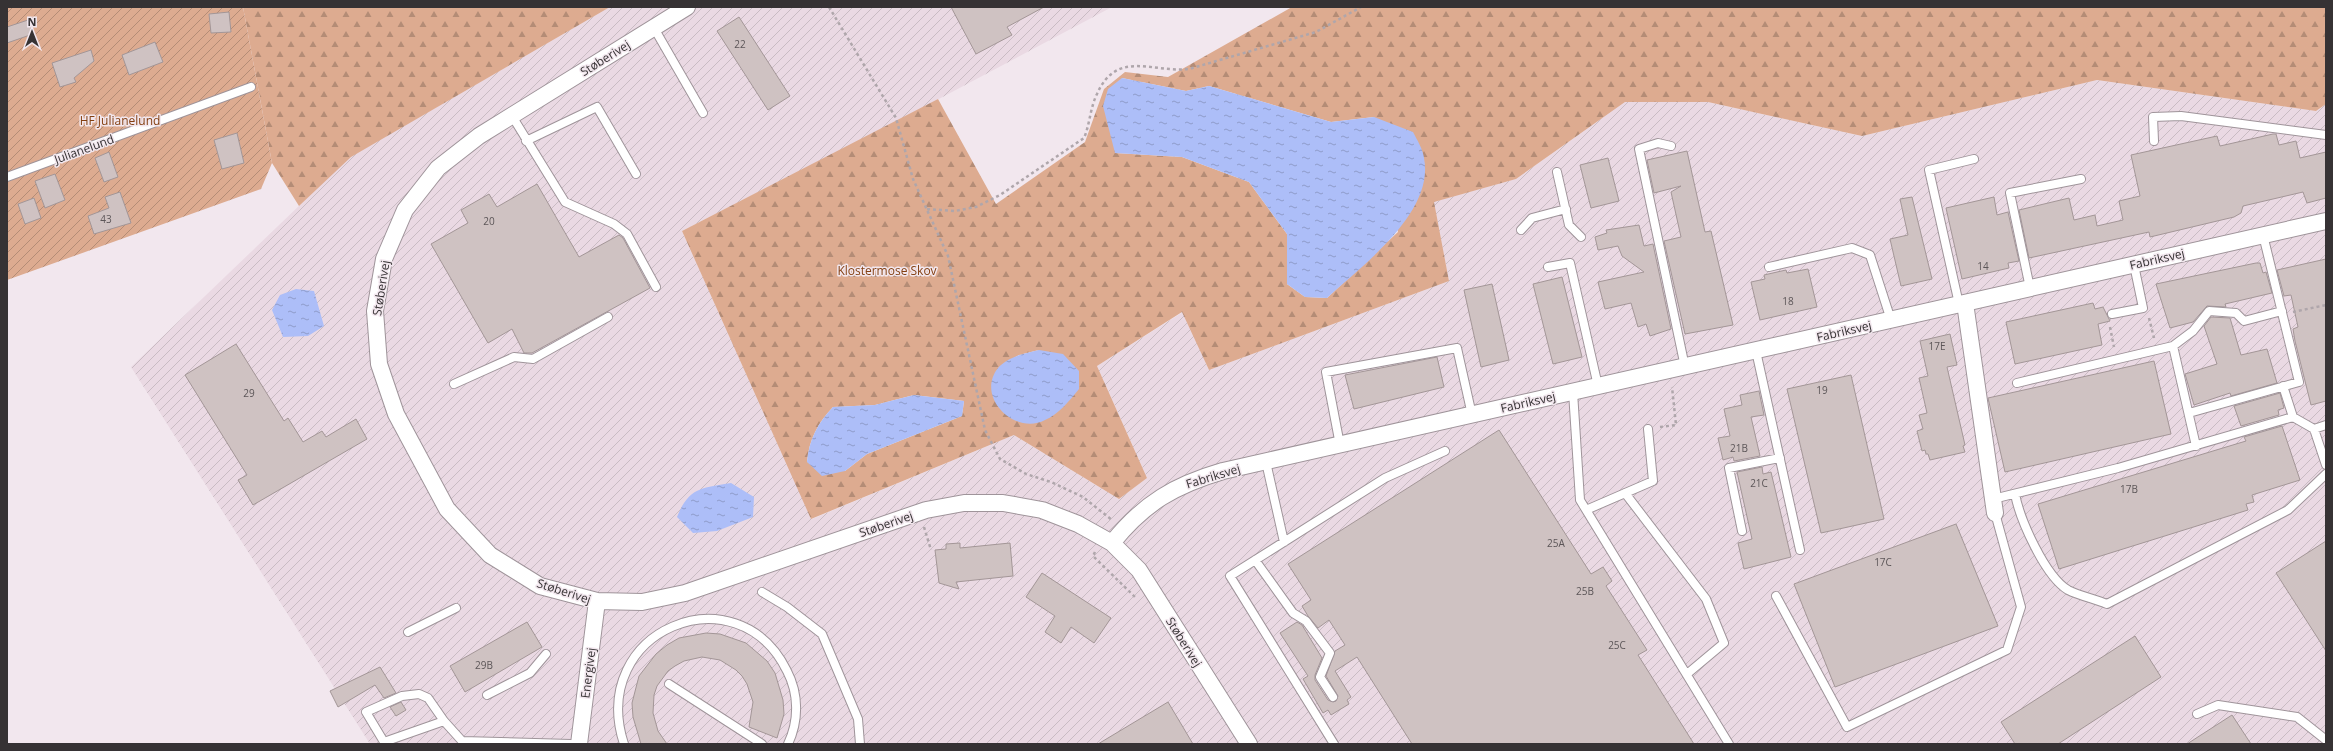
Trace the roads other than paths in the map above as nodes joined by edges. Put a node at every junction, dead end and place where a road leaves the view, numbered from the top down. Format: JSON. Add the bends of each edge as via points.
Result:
{"nodes":[{"id":1,"x":687,"y":7,"type":"edge"},
{"id":2,"x":654,"y":28,"type":"junction"},
{"id":3,"x":251,"y":88,"type":"dead end"},
{"id":4,"x":703,"y":113,"type":"dead end"},
{"id":5,"x":512,"y":116,"type":"junction"},
{"id":6,"x":2326,"y":135,"type":"edge"},
{"id":7,"x":526,"y":141,"type":"junction"},
{"id":8,"x":2154,"y":141,"type":"dead end"},
{"id":9,"x":1671,"y":146,"type":"dead end"},
{"id":10,"x":1974,"y":159,"type":"dead end"},
{"id":11,"x":1557,"y":172,"type":"dead end"},
{"id":12,"x":636,"y":174,"type":"dead end"},
{"id":13,"x":7,"y":177,"type":"edge"},
{"id":14,"x":2082,"y":179,"type":"dead end"},
{"id":15,"x":1566,"y":209,"type":"junction"},
{"id":16,"x":2326,"y":221,"type":"edge"},
{"id":17,"x":1521,"y":230,"type":"dead end"},
{"id":18,"x":2263,"y":235,"type":"junction"},
{"id":19,"x":1581,"y":236,"type":"dead end"},
{"id":20,"x":2134,"y":265,"type":"junction"},
{"id":21,"x":1548,"y":267,"type":"dead end"},
{"id":22,"x":1769,"y":267,"type":"dead end"},
{"id":23,"x":656,"y":286,"type":"dead end"},
{"id":24,"x":2030,"y":288,"type":"junction"},
{"id":25,"x":1962,"y":304,"type":"junction"},
{"id":26,"x":2282,"y":313,"type":"junction"},
{"id":27,"x":2112,"y":314,"type":"road end"},
{"id":28,"x":608,"y":318,"type":"dead end"},
{"id":29,"x":1891,"y":320,"type":"junction"},
{"id":30,"x":2173,"y":346,"type":"junction"},
{"id":31,"x":1756,"y":350,"type":"junction"},
{"id":32,"x":1685,"y":367,"type":"junction"},
{"id":33,"x":2018,"y":383,"type":"dead end"},
{"id":34,"x":454,"y":384,"type":"dead end"},
{"id":35,"x":1598,"y":386,"type":"junction"},
{"id":36,"x":2284,"y":386,"type":"junction"},
{"id":37,"x":1573,"y":392,"type":"junction"},
{"id":38,"x":2188,"y":413,"type":"junction"},
{"id":39,"x":1472,"y":415,"type":"junction"},
{"id":40,"x":2293,"y":417,"type":"junction"},
{"id":41,"x":2326,"y":425,"type":"edge"},
{"id":42,"x":1648,"y":429,"type":"road end"},
{"id":43,"x":2314,"y":429,"type":"junction"},
{"id":44,"x":1340,"y":445,"type":"junction"},
{"id":45,"x":2196,"y":446,"type":"junction"},
{"id":46,"x":1445,"y":451,"type":"dead end"},
{"id":47,"x":1780,"y":458,"type":"junction"},
{"id":48,"x":1266,"y":462,"type":"junction"},
{"id":49,"x":2326,"y":465,"type":"edge"},
{"id":50,"x":2326,"y":474,"type":"edge"},
{"id":51,"x":1625,"y":493,"type":"junction"},
{"id":52,"x":2015,"y":494,"type":"junction"},
{"id":53,"x":1994,"y":506,"type":"junction"},
{"id":54,"x":1586,"y":510,"type":"junction"},
{"id":55,"x":1742,"y":531,"type":"dead end"},
{"id":56,"x":1284,"y":542,"type":"junction"},
{"id":57,"x":1112,"y":543,"type":"junction"},
{"id":58,"x":1800,"y":550,"type":"dead end"},
{"id":59,"x":1255,"y":560,"type":"junction"},
{"id":60,"x":762,"y":592,"type":"dead end"},
{"id":61,"x":1776,"y":596,"type":"dead end"},
{"id":62,"x":598,"y":601,"type":"junction"},
{"id":63,"x":456,"y":608,"type":"dead end"},
{"id":64,"x":408,"y":632,"type":"dead end"},
{"id":65,"x":546,"y":654,"type":"dead end"},
{"id":66,"x":1686,"y":674,"type":"junction"},
{"id":67,"x":669,"y":684,"type":"dead end"},
{"id":68,"x":487,"y":695,"type":"dead end"},
{"id":69,"x":1333,"y":697,"type":"dead end"},
{"id":70,"x":2197,"y":714,"type":"dead end"},
{"id":71,"x":444,"y":721,"type":"junction"},
{"id":72,"x":2326,"y":740,"type":"edge"},
{"id":73,"x":571,"y":744,"type":"edge"},
{"id":74,"x":579,"y":744,"type":"edge"},
{"id":75,"x":623,"y":744,"type":"edge"},
{"id":76,"x":762,"y":744,"type":"edge"},
{"id":77,"x":788,"y":744,"type":"edge"},
{"id":78,"x":860,"y":744,"type":"edge"},
{"id":79,"x":1249,"y":744,"type":"edge"},
{"id":80,"x":1334,"y":744,"type":"edge"},
{"id":81,"x":1729,"y":744,"type":"edge"}],
"edges":[{"from":1,"to":2,"type":"street","name":"Støberivej"},
{"from":2,"to":4,"type":"lane"},
{"from":2,"to":5,"type":"street","name":"Støberivej"},
{"from":3,"to":13,"type":"lane","name":"Julianelund"},
{"from":5,"to":7,"type":"lane"},
{"from":5,"to":62,"type":"street","name":"Støberivej","via":[[479,136],[438,168],[405,210],[384,259],[377,296],[375,311],[379,364],[396,414],[447,509],[490,554],[540,586]]},
{"from":6,"to":8,"type":"lane","via":[[2180,116],[2153,117]]},
{"from":7,"to":12,"type":"lane","via":[[597,107]]},
{"from":7,"to":23,"type":"lane","via":[[565,202],[614,224],[627,234]]},
{"from":9,"to":32,"type":"lane","via":[[1658,143],[1639,148]]},
{"from":10,"to":25,"type":"lane","via":[[1929,170]]},
{"from":11,"to":15,"type":"lane"},
{"from":14,"to":24,"type":"lane","via":[[2010,193]]},
{"from":15,"to":17,"type":"lane","via":[[1532,218]]},
{"from":15,"to":19,"type":"lane","via":[[1570,225]]},
{"from":16,"to":18,"type":"street","name":"Fabriksvej"},
{"from":18,"to":20,"type":"street","name":"Fabriksvej"},
{"from":18,"to":26,"type":"lane"},
{"from":20,"to":24,"type":"street","name":"Fabriksvej"},
{"from":20,"to":27,"type":"lane","via":[[2143,308]]},
{"from":21,"to":35,"type":"lane","via":[[1570,263]]},
{"from":22,"to":29,"type":"lane","via":[[1852,248],[1870,255]]},
{"from":24,"to":25,"type":"street","name":"Fabriksvej"},
{"from":25,"to":29,"type":"street","name":"Fabriksvej"},
{"from":25,"to":53,"type":"street"},
{"from":26,"to":30,"type":"lane","via":[[2244,321],[2236,312],[2209,311],[2194,331]]},
{"from":26,"to":36,"type":"lane","via":[[2299,382]]},
{"from":28,"to":34,"type":"lane","via":[[533,359],[514,357]]},
{"from":29,"to":31,"type":"street","name":"Fabriksvej"},
{"from":30,"to":33,"type":"lane"},
{"from":30,"to":38,"type":"lane"},
{"from":31,"to":32,"type":"street","name":"Fabriksvej"},
{"from":31,"to":47,"type":"lane"},
{"from":32,"to":35,"type":"street","name":"Fabriksvej"},
{"from":35,"to":37,"type":"street","name":"Fabriksvej"},
{"from":36,"to":38,"type":"lane"},
{"from":36,"to":40,"type":"lane"},
{"from":37,"to":39,"type":"street","name":"Fabriksvej"},
{"from":37,"to":54,"type":"lane","via":[[1580,500]]},
{"from":38,"to":45,"type":"lane"},
{"from":39,"to":44,"type":"street","name":"Fabriksvej"},
{"from":39,"to":44,"type":"lane","via":[[1457,348],[1326,372]]},
{"from":40,"to":43,"type":"lane"},
{"from":40,"to":45,"type":"lane"},
{"from":41,"to":43,"type":"lane"},
{"from":42,"to":51,"type":"lane","via":[[1653,481]]},
{"from":43,"to":49,"type":"lane"},
{"from":44,"to":48,"type":"street","name":"Fabriksvej"},
{"from":45,"to":52,"type":"lane"},
{"from":46,"to":56,"type":"lane","via":[[1385,478]]},
{"from":47,"to":55,"type":"lane","via":[[1729,468]]},
{"from":47,"to":58,"type":"lane"},
{"from":48,"to":56,"type":"lane"},
{"from":48,"to":57,"type":"street","name":"Fabriksvej","via":[[1192,480],[1169,491],[1146,507]]},
{"from":50,"to":52,"type":"lane","via":[[2288,510],[2107,604],[2069,590],[2056,580],[2019,513]]},
{"from":51,"to":54,"type":"lane"},
{"from":51,"to":66,"type":"lane","via":[[1706,599],[1724,643]]},
{"from":52,"to":53,"type":"lane"},
{"from":53,"to":61,"type":"lane","via":[[2021,607],[2007,650],[1847,727]]},
{"from":54,"to":66,"type":"lane"},
{"from":56,"to":59,"type":"lane"},
{"from":57,"to":62,"type":"street","name":"Støberivej","via":[[1078,524],[1049,513],[1003,503],[964,503],[920,512],[685,593],[642,602]]},
{"from":57,"to":79,"type":"street","name":"Støberivej","via":[[1139,570]]},
{"from":59,"to":69,"type":"lane","via":[[1293,613],[1306,621],[1330,653],[1320,677]]},
{"from":59,"to":80,"type":"lane","via":[[1230,576]]},
{"from":60,"to":78,"type":"lane","via":[[787,606],[822,634],[858,719]]},
{"from":62,"to":74,"type":"street","name":"Energivej"},
{"from":63,"to":64,"type":"lane"},
{"from":65,"to":68,"type":"lane","via":[[530,673]]},
{"from":66,"to":81,"type":"lane"},
{"from":67,"to":76,"type":"lane"},
{"from":70,"to":72,"type":"lane","via":[[2218,705],[2297,717]]},
{"from":71,"to":71,"type":"lane","via":[[428,698],[419,694],[402,696],[366,712],[384,742]]},
{"from":71,"to":73,"type":"lane","via":[[462,741]]},
{"from":75,"to":77,"type":"lane","via":[[617,718],[618,692],[631,662],[642,646],[664,630],[688,621],[714,619],[746,629],[763,639],[781,658],[792,681],[797,707],[793,733]]}]}
